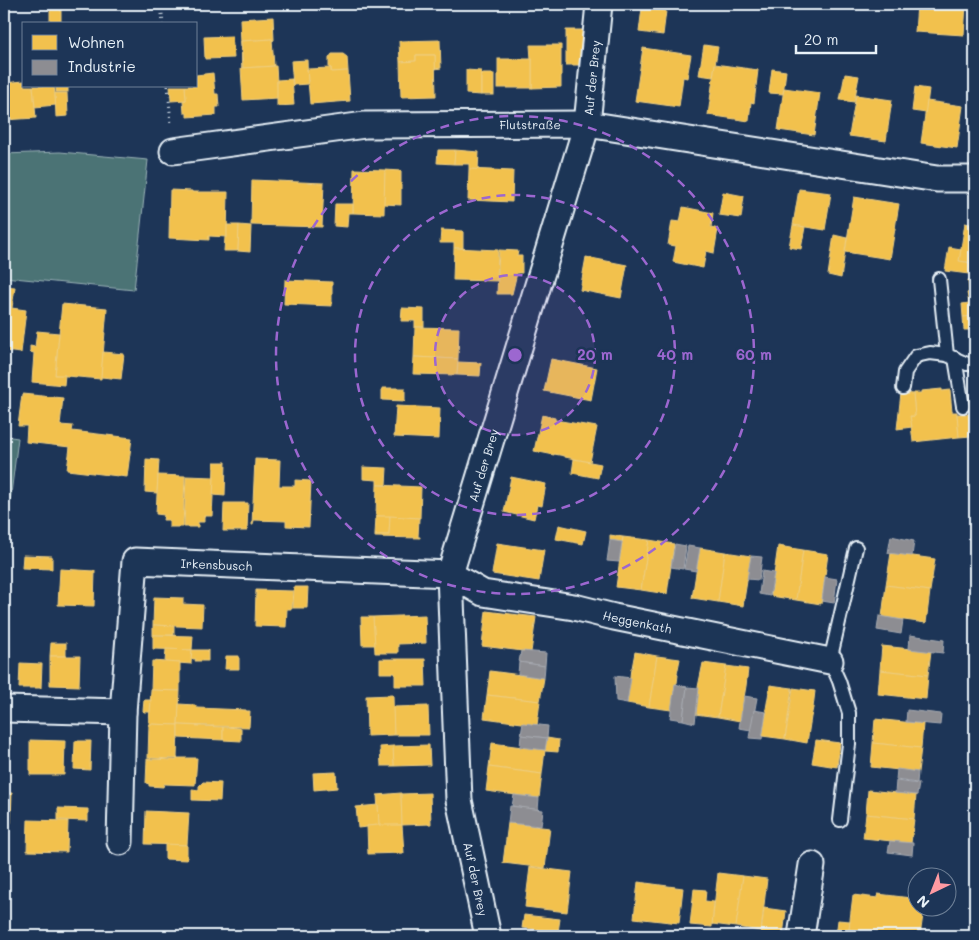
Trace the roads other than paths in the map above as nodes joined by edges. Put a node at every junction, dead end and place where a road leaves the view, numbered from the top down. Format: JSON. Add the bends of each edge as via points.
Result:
{"nodes":[{"id":1,"x":598,"y":4,"type":"edge"},
{"id":2,"x":587,"y":124,"type":"junction"},
{"id":3,"x":173,"y":151,"type":"road end"},
{"id":4,"x":975,"y":179,"type":"edge"},
{"id":5,"x":939,"y":279,"type":"dead end"},
{"id":6,"x":951,"y":356,"type":"junction"},
{"id":7,"x":975,"y":363,"type":"edge"},
{"id":8,"x":903,"y":388,"type":"dead end"},
{"id":9,"x":964,"y":406,"type":"dead end"},
{"id":10,"x":856,"y":548,"type":"dead end"},
{"id":11,"x":450,"y":574,"type":"junction"},
{"id":12,"x":830,"y":661,"type":"junction"},
{"id":13,"x":4,"y":709,"type":"edge"},
{"id":14,"x":124,"y":712,"type":"junction"},
{"id":15,"x":840,"y":820,"type":"dead end"},
{"id":16,"x":120,"y":842,"type":"dead end"},
{"id":17,"x":812,"y":865,"type":"dead end"},
{"id":18,"x":488,"y":936,"type":"edge"},
{"id":19,"x":801,"y":936,"type":"edge"}],
"edges":[{"from":1,"to":2,"type":"street","name":"Auf der Brey"},
{"from":2,"to":3,"type":"street","name":"Flutstraße","via":[[365,125]]},
{"from":2,"to":4,"type":"street","name":"Flutstraße","via":[[937,179]]},
{"from":2,"to":11,"type":"street","name":"Auf der Brey"},
{"from":5,"to":6,"type":"lane"},
{"from":6,"to":7,"type":"lane","via":[[967,364]]},
{"from":6,"to":8,"type":"lane","via":[[930,353],[916,356],[905,372]]},
{"from":6,"to":9,"type":"lane"},
{"from":10,"to":12,"type":"lane"},
{"from":11,"to":12,"type":"street","name":"Heggenkath","via":[[483,592],[574,607]]},
{"from":11,"to":14,"type":"street","name":"Irkensbusch","via":[[135,561]]},
{"from":11,"to":18,"type":"street","name":"Auf der Brey","via":[[459,800]]},
{"from":12,"to":15,"type":"lane","via":[[849,713],[849,744]]},
{"from":13,"to":14,"type":"street"},
{"from":14,"to":16,"type":"street","name":"Irkensbusch"},
{"from":17,"to":19,"type":"street"}]}
